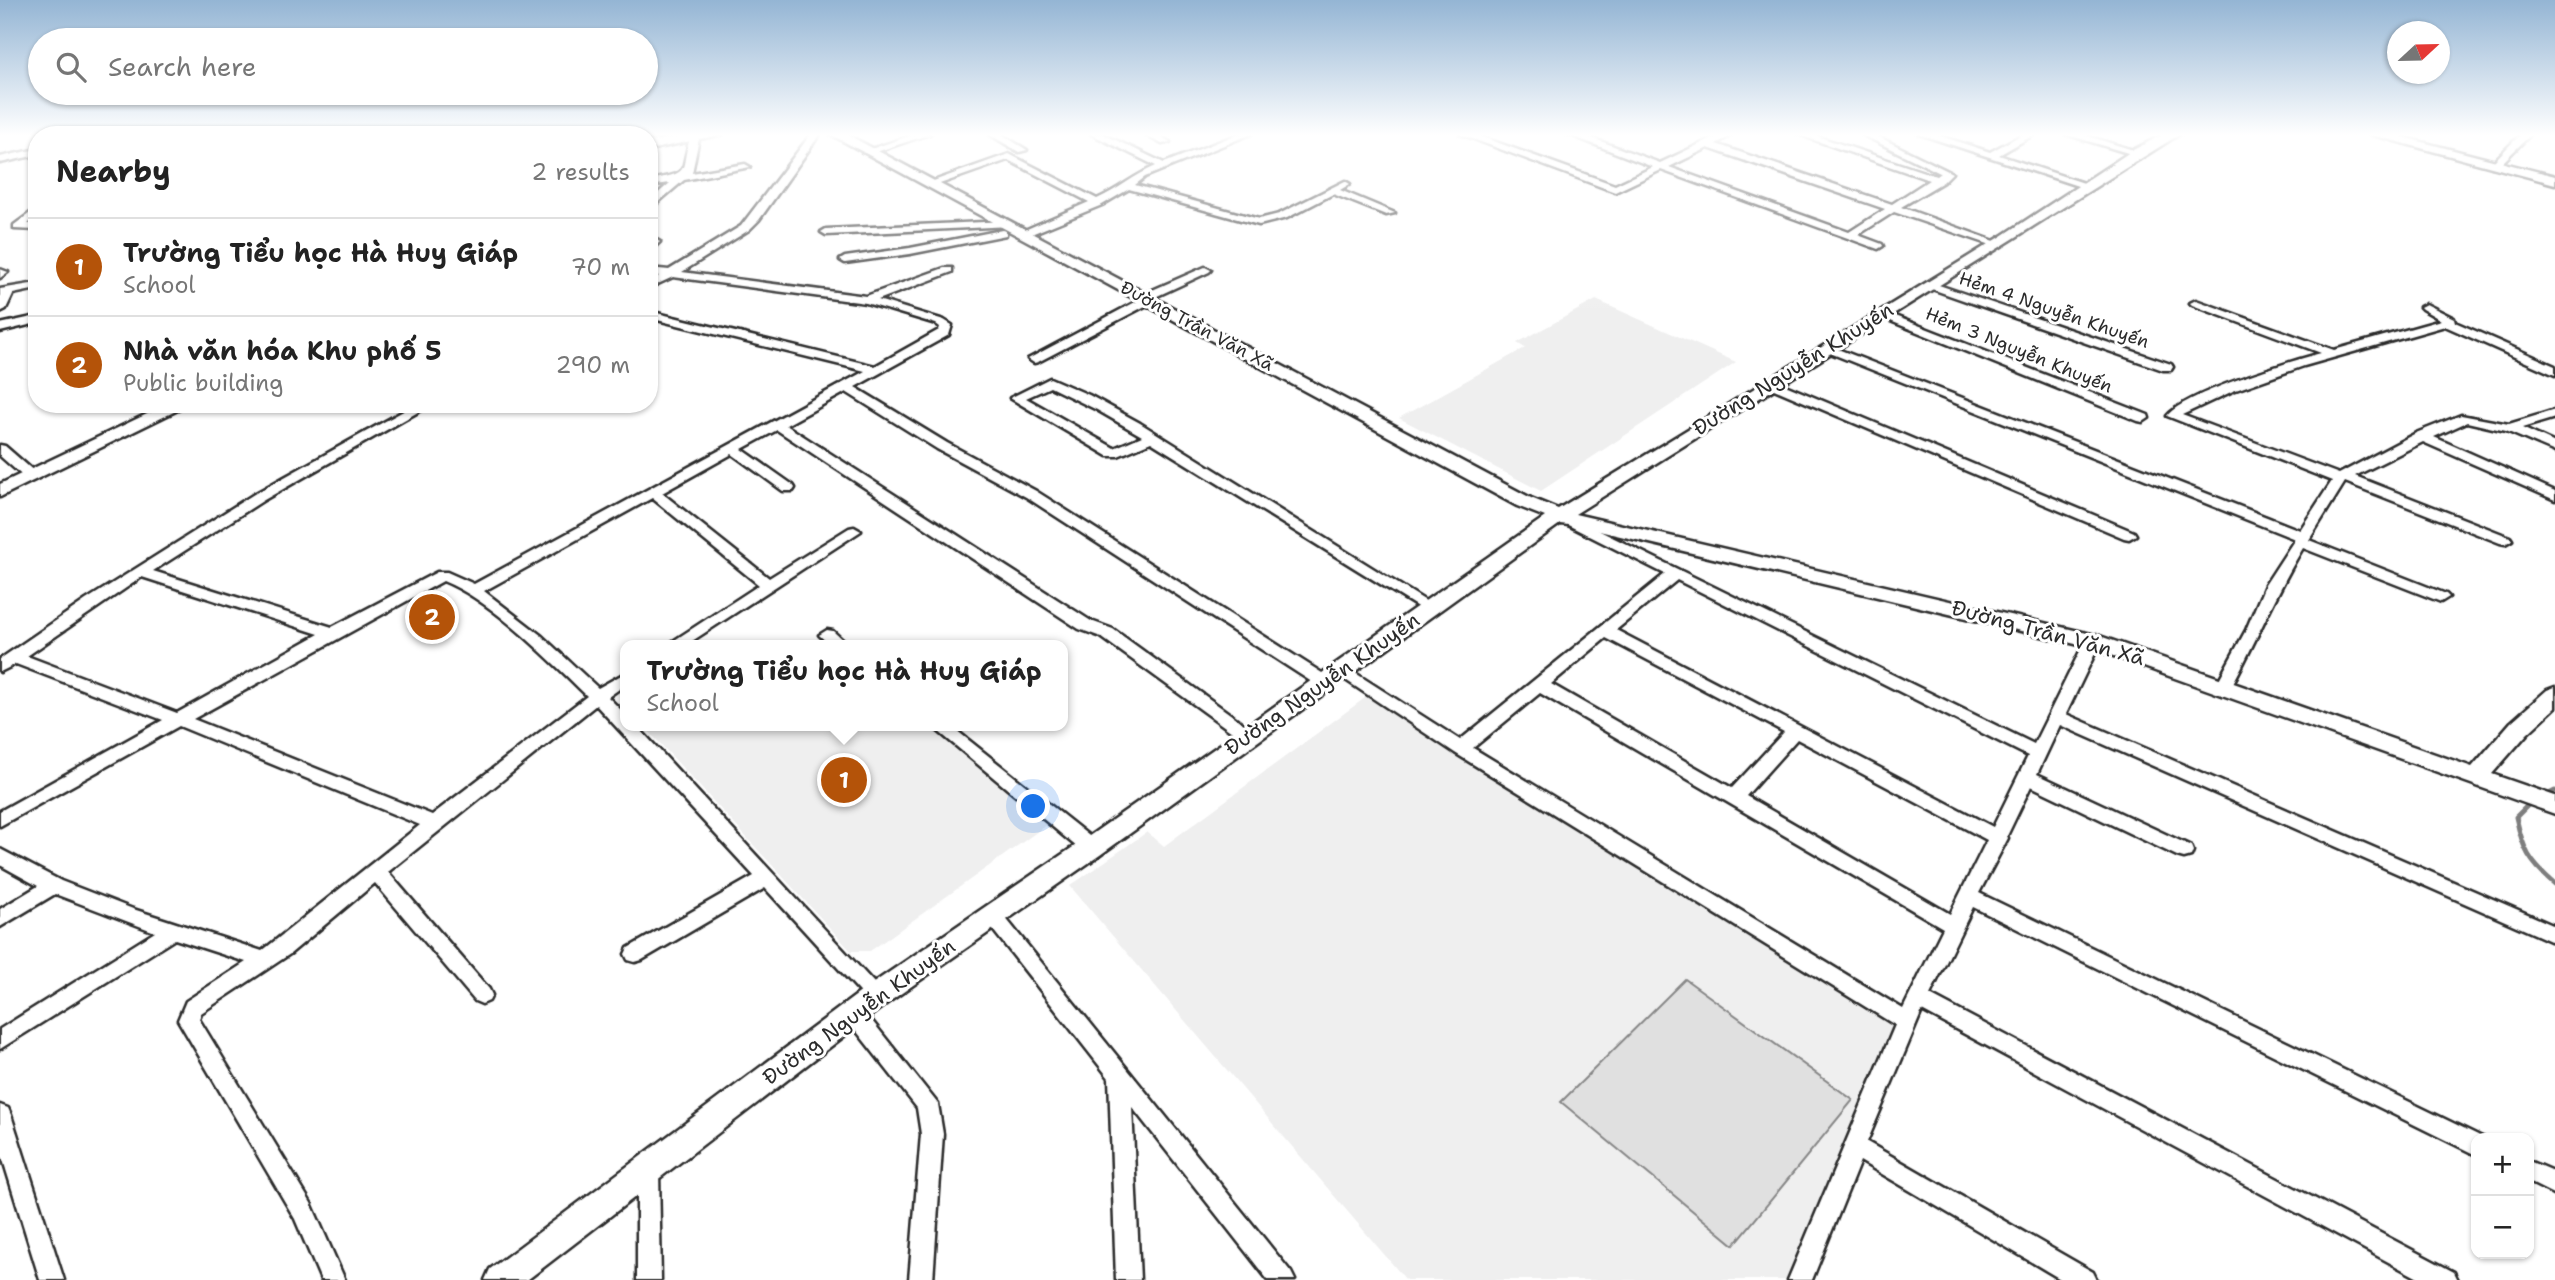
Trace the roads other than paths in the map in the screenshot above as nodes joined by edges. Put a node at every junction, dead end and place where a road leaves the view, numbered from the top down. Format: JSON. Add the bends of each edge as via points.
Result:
{"nodes":[{"id":1,"x":773,"y":194,"type":"edge"},
{"id":2,"x":949,"y":194,"type":"edge"},
{"id":3,"x":1080,"y":194,"type":"edge"},
{"id":4,"x":1117,"y":194,"type":"edge"},
{"id":5,"x":1155,"y":194,"type":"edge"},
{"id":6,"x":1328,"y":194,"type":"edge"},
{"id":7,"x":1340,"y":194,"type":"edge"},
{"id":8,"x":1735,"y":194,"type":"edge"},
{"id":9,"x":1865,"y":194,"type":"edge"},
{"id":10,"x":1917,"y":194,"type":"edge"},
{"id":11,"x":2076,"y":194,"type":"edge"},
{"id":12,"x":1098,"y":203,"type":"junction"},
{"id":13,"x":1899,"y":205,"type":"junction"},
{"id":14,"x":1390,"y":212,"type":"dead end"},
{"id":15,"x":28,"y":219,"type":"edge"},
{"id":16,"x":28,"y":227,"type":"edge"},
{"id":17,"x":1017,"y":229,"type":"junction"},
{"id":18,"x":826,"y":232,"type":"dead end"},
{"id":19,"x":1850,"y":236,"type":"junction"},
{"id":20,"x":2003,"y":241,"type":"junction"},
{"id":21,"x":1878,"y":246,"type":"dead end"},
{"id":22,"x":845,"y":260,"type":"dead end"},
{"id":23,"x":948,"y":270,"type":"dead end"},
{"id":24,"x":1205,"y":270,"type":"dead end"},
{"id":25,"x":658,"y":272,"type":"edge"},
{"id":26,"x":673,"y":273,"type":"junction"},
{"id":27,"x":658,"y":280,"type":"edge"},
{"id":28,"x":1930,"y":285,"type":"junction"},
{"id":29,"x":28,"y":288,"type":"edge"},
{"id":30,"x":4,"y":292,"type":"edge"},
{"id":31,"x":1147,"y":299,"type":"junction"},
{"id":32,"x":867,"y":300,"type":"junction"},
{"id":33,"x":2196,"y":303,"type":"dead end"},
{"id":34,"x":2426,"y":307,"type":"dead end"},
{"id":35,"x":0,"y":309,"type":"edge"},
{"id":36,"x":1882,"y":314,"type":"junction"},
{"id":37,"x":658,"y":316,"type":"edge"},
{"id":38,"x":28,"y":321,"type":"edge"},
{"id":39,"x":2446,"y":322,"type":"junction"},
{"id":40,"x":0,"y":328,"type":"edge"},
{"id":41,"x":1826,"y":349,"type":"junction"},
{"id":42,"x":2331,"y":353,"type":"junction"},
{"id":43,"x":1034,"y":359,"type":"dead end"},
{"id":44,"x":2167,"y":367,"type":"dead end"},
{"id":45,"x":874,"y":369,"type":"junction"},
{"id":46,"x":2555,"y":372,"type":"edge"},
{"id":47,"x":1772,"y":383,"type":"junction"},
{"id":48,"x":845,"y":386,"type":"junction"},
{"id":49,"x":164,"y":413,"type":"edge"},
{"id":50,"x":410,"y":413,"type":"edge"},
{"id":51,"x":2555,"y":414,"type":"edge"},
{"id":52,"x":2143,"y":418,"type":"dead end"},
{"id":53,"x":778,"y":425,"type":"junction"},
{"id":54,"x":2510,"y":428,"type":"junction"},
{"id":55,"x":1151,"y":436,"type":"junction"},
{"id":56,"x":2421,"y":436,"type":"junction"},
{"id":57,"x":2555,"y":448,"type":"edge"},
{"id":58,"x":0,"y":449,"type":"edge"},
{"id":59,"x":733,"y":449,"type":"junction"},
{"id":60,"x":31,"y":476,"type":"junction"},
{"id":61,"x":2342,"y":478,"type":"junction"},
{"id":62,"x":789,"y":488,"type":"dead end"},
{"id":63,"x":0,"y":491,"type":"edge"},
{"id":64,"x":653,"y":492,"type":"junction"},
{"id":65,"x":2555,"y":496,"type":"edge"},
{"id":66,"x":1563,"y":518,"type":"junction"},
{"id":67,"x":854,"y":531,"type":"dead end"},
{"id":68,"x":2129,"y":535,"type":"dead end"},
{"id":69,"x":2302,"y":539,"type":"junction"},
{"id":70,"x":2505,"y":540,"type":"dead end"},
{"id":71,"x":141,"y":572,"type":"junction"},
{"id":72,"x":1674,"y":574,"type":"junction"},
{"id":73,"x":768,"y":585,"type":"junction"},
{"id":74,"x":473,"y":591,"type":"junction"},
{"id":75,"x":2441,"y":597,"type":"dead end"},
{"id":76,"x":1429,"y":608,"type":"junction"},
{"id":77,"x":1605,"y":631,"type":"junction"},
{"id":78,"x":333,"y":632,"type":"junction"},
{"id":79,"x":827,"y":635,"type":"dead end"},
{"id":80,"x":683,"y":640,"type":"edge"},
{"id":81,"x":834,"y":640,"type":"edge"},
{"id":82,"x":2093,"y":641,"type":"junction"},
{"id":83,"x":7,"y":662,"type":"edge"},
{"id":84,"x":1332,"y":677,"type":"junction"},
{"id":85,"x":620,"y":681,"type":"edge"},
{"id":86,"x":1540,"y":685,"type":"junction"},
{"id":87,"x":2224,"y":685,"type":"junction"},
{"id":88,"x":2555,"y":695,"type":"edge"},
{"id":89,"x":597,"y":696,"type":"junction"},
{"id":90,"x":2056,"y":717,"type":"junction"},
{"id":91,"x":177,"y":719,"type":"junction"},
{"id":92,"x":620,"y":719,"type":"edge"},
{"id":93,"x":632,"y":731,"type":"edge"},
{"id":94,"x":946,"y":731,"type":"edge"},
{"id":95,"x":1796,"y":731,"type":"junction"},
{"id":96,"x":1249,"y":736,"type":"junction"},
{"id":97,"x":1461,"y":749,"type":"junction"},
{"id":98,"x":2039,"y":754,"type":"junction"},
{"id":99,"x":2028,"y":777,"type":"junction"},
{"id":100,"x":2476,"y":777,"type":"junction"},
{"id":101,"x":1734,"y":798,"type":"junction"},
{"id":102,"x":2555,"y":805,"type":"edge"},
{"id":103,"x":0,"y":819,"type":"edge"},
{"id":104,"x":434,"y":823,"type":"junction"},
{"id":105,"x":1999,"y":838,"type":"junction"},
{"id":106,"x":1091,"y":848,"type":"junction"},
{"id":107,"x":2184,"y":851,"type":"dead end"},
{"id":108,"x":0,"y":856,"type":"edge"},
{"id":109,"x":376,"y":872,"type":"junction"},
{"id":110,"x":767,"y":878,"type":"junction"},
{"id":111,"x":54,"y":886,"type":"junction"},
{"id":112,"x":1970,"y":897,"type":"junction"},
{"id":113,"x":993,"y":916,"type":"junction"},
{"id":114,"x":0,"y":919,"type":"edge"},
{"id":115,"x":1955,"y":926,"type":"junction"},
{"id":116,"x":175,"y":929,"type":"junction"},
{"id":117,"x":2555,"y":935,"type":"edge"},
{"id":118,"x":635,"y":954,"type":"dead end"},
{"id":119,"x":264,"y":960,"type":"junction"},
{"id":120,"x":482,"y":995,"type":"dead end"},
{"id":121,"x":876,"y":996,"type":"junction"},
{"id":122,"x":1919,"y":999,"type":"junction"},
{"id":123,"x":853,"y":1013,"type":"junction"},
{"id":124,"x":1907,"y":1022,"type":"junction"},
{"id":125,"x":0,"y":1040,"type":"edge"},
{"id":126,"x":1120,"y":1076,"type":"junction"},
{"id":127,"x":0,"y":1115,"type":"edge"},
{"id":128,"x":2471,"y":1143,"type":"edge"},
{"id":129,"x":1854,"y":1146,"type":"junction"},
{"id":130,"x":648,"y":1171,"type":"junction"},
{"id":131,"x":2534,"y":1174,"type":"edge"},
{"id":132,"x":2555,"y":1184,"type":"edge"},
{"id":133,"x":52,"y":1280,"type":"edge"},
{"id":134,"x":333,"y":1280,"type":"edge"},
{"id":135,"x":501,"y":1280,"type":"edge"},
{"id":136,"x":649,"y":1280,"type":"edge"},
{"id":137,"x":921,"y":1280,"type":"edge"},
{"id":138,"x":1128,"y":1280,"type":"edge"},
{"id":139,"x":1283,"y":1280,"type":"edge"},
{"id":140,"x":1800,"y":1280,"type":"edge"},
{"id":141,"x":2085,"y":1280,"type":"edge"},
{"id":142,"x":2446,"y":1280,"type":"edge"}],
"edges":[{"from":1,"to":26,"type":"street","via":[[745,228]]},
{"from":2,"to":17,"type":"street","name":"Đường Trần Văn Xã"},
{"from":3,"to":12,"type":"street"},
{"from":4,"to":12,"type":"street"},
{"from":5,"to":6,"type":"street","via":[[1271,227]]},
{"from":7,"to":14,"type":"street"},
{"from":8,"to":19,"type":"street"},
{"from":9,"to":13,"type":"street"},
{"from":10,"to":13,"type":"street"},
{"from":11,"to":20,"type":"street","name":"Đường Nguyễn Khuyến"},
{"from":12,"to":17,"type":"street"},
{"from":13,"to":19,"type":"street"},
{"from":13,"to":20,"type":"street"},
{"from":15,"to":16,"type":"street","via":[[18,227]]},
{"from":17,"to":18,"type":"street"},
{"from":17,"to":22,"type":"street"},
{"from":17,"to":31,"type":"street","name":"Đường Trần Văn Xã"},
{"from":19,"to":21,"type":"street"},
{"from":20,"to":28,"type":"street","name":"Đường Nguyễn Khuyến"},
{"from":23,"to":32,"type":"street"},
{"from":24,"to":31,"type":"street"},
{"from":25,"to":26,"type":"street"},
{"from":26,"to":27,"type":"street"},
{"from":26,"to":32,"type":"street"},
{"from":28,"to":36,"type":"street","name":"Đường Nguyễn Khuyến"},
{"from":28,"to":44,"type":"street","name":"Hẻm 4 Nguyễn Khuyến"},
{"from":29,"to":30,"type":"street"},
{"from":30,"to":35,"type":"street"},
{"from":31,"to":43,"type":"street"},
{"from":31,"to":66,"type":"street","name":"Đường Trần Văn Xã","via":[[1519,500]]},
{"from":32,"to":45,"type":"street","via":[[946,326],[934,339]]},
{"from":33,"to":42,"type":"street"},
{"from":34,"to":39,"type":"street","via":[[2450,320]]},
{"from":36,"to":41,"type":"street","name":"Đường Nguyễn Khuyến"},
{"from":36,"to":52,"type":"street","name":"Hẻm 3 Nguyễn Khuyến"},
{"from":37,"to":45,"type":"street"},
{"from":38,"to":40,"type":"street"},
{"from":39,"to":42,"type":"street"},
{"from":39,"to":46,"type":"street"},
{"from":41,"to":47,"type":"street","name":"Đường Nguyễn Khuyến"},
{"from":41,"to":69,"type":"street","via":[[2118,457]]},
{"from":42,"to":61,"type":"street","via":[[2242,383],[2173,416]]},
{"from":45,"to":48,"type":"street"},
{"from":47,"to":66,"type":"street","name":"Đường Nguyễn Khuyến"},
{"from":47,"to":68,"type":"street"},
{"from":48,"to":53,"type":"street"},
{"from":48,"to":84,"type":"street"},
{"from":49,"to":60,"type":"street"},
{"from":50,"to":71,"type":"street","via":[[259,497]]},
{"from":51,"to":54,"type":"street"},
{"from":53,"to":59,"type":"street"},
{"from":53,"to":96,"type":"street","via":[[1084,625],[1107,633]]},
{"from":54,"to":56,"type":"street","via":[[2466,418]]},
{"from":54,"to":57,"type":"street"},
{"from":55,"to":55,"type":"street","via":[[1113,453],[1016,398],[1050,382]]},
{"from":55,"to":76,"type":"street"},
{"from":56,"to":61,"type":"street"},
{"from":56,"to":65,"type":"street"},
{"from":58,"to":60,"type":"street"},
{"from":59,"to":62,"type":"street"},
{"from":59,"to":64,"type":"street"},
{"from":60,"to":63,"type":"street"},
{"from":61,"to":69,"type":"street"},
{"from":61,"to":70,"type":"street"},
{"from":64,"to":73,"type":"street"},
{"from":64,"to":74,"type":"street"},
{"from":66,"to":72,"type":"street"},
{"from":66,"to":76,"type":"street","name":"Đường Nguyễn Khuyến"},
{"from":66,"to":82,"type":"street","name":"Đường Trần Văn Xã"},
{"from":67,"to":73,"type":"street"},
{"from":69,"to":75,"type":"street"},
{"from":69,"to":87,"type":"street","via":[[2273,585]]},
{"from":71,"to":78,"type":"street"},
{"from":71,"to":83,"type":"street"},
{"from":72,"to":77,"type":"street"},
{"from":72,"to":98,"type":"street"},
{"from":73,"to":80,"type":"street"},
{"from":74,"to":78,"type":"street","via":[[442,575]]},
{"from":74,"to":89,"type":"street"},
{"from":76,"to":84,"type":"street","name":"Đường Nguyễn Khuyến"},
{"from":77,"to":86,"type":"street"},
{"from":77,"to":95,"type":"street"},
{"from":78,"to":91,"type":"street"},
{"from":79,"to":81,"type":"street"},
{"from":82,"to":87,"type":"street","name":"Đường Trần Văn Xã"},
{"from":82,"to":90,"type":"street"},
{"from":83,"to":91,"type":"street"},
{"from":84,"to":96,"type":"street","name":"Đường Nguyễn Khuyến"},
{"from":84,"to":97,"type":"street"},
{"from":85,"to":89,"type":"street"},
{"from":86,"to":97,"type":"street"},
{"from":86,"to":101,"type":"street"},
{"from":87,"to":100,"type":"street","name":"Đường Trần Văn Xã"},
{"from":88,"to":100,"type":"street"},
{"from":89,"to":92,"type":"street"},
{"from":89,"to":104,"type":"street"},
{"from":90,"to":98,"type":"street"},
{"from":90,"to":117,"type":"street"},
{"from":91,"to":103,"type":"street"},
{"from":91,"to":104,"type":"street"},
{"from":93,"to":110,"type":"street"},
{"from":94,"to":106,"type":"street"},
{"from":95,"to":101,"type":"street"},
{"from":95,"to":105,"type":"street"},
{"from":96,"to":106,"type":"street","name":"Đường Nguyễn Khuyến"},
{"from":97,"to":124,"type":"street"},
{"from":98,"to":99,"type":"street"},
{"from":99,"to":105,"type":"street"},
{"from":99,"to":107,"type":"street"},
{"from":100,"to":102,"type":"street","name":"Đường Trần Văn Xã"},
{"from":101,"to":115,"type":"street"},
{"from":104,"to":109,"type":"street"},
{"from":105,"to":112,"type":"street"},
{"from":106,"to":113,"type":"street","name":"Đường Nguyễn Khuyến"},
{"from":108,"to":111,"type":"street"},
{"from":109,"to":119,"type":"street"},
{"from":109,"to":120,"type":"street"},
{"from":110,"to":118,"type":"street"},
{"from":110,"to":121,"type":"street"},
{"from":111,"to":114,"type":"street"},
{"from":111,"to":116,"type":"street"},
{"from":112,"to":115,"type":"street"},
{"from":112,"to":128,"type":"street"},
{"from":113,"to":121,"type":"street","name":"Đường Nguyễn Khuyến"},
{"from":113,"to":126,"type":"street"},
{"from":115,"to":122,"type":"street"},
{"from":116,"to":119,"type":"street"},
{"from":116,"to":125,"type":"street"},
{"from":119,"to":134,"type":"street","via":[[193,1007],[188,1020],[303,1211]]},
{"from":121,"to":123,"type":"street","name":"Đường Nguyễn Khuyến"},
{"from":122,"to":124,"type":"street"},
{"from":122,"to":142,"type":"street"},
{"from":123,"to":130,"type":"street","name":"Đường Nguyễn Khuyến"},
{"from":123,"to":137,"type":"street","via":[[927,1104],[932,1134]]},
{"from":124,"to":129,"type":"street"},
{"from":126,"to":138,"type":"street"},
{"from":126,"to":139,"type":"street"},
{"from":127,"to":133,"type":"street"},
{"from":129,"to":140,"type":"street"},
{"from":129,"to":141,"type":"street"},
{"from":130,"to":135,"type":"street","name":"Đường Nguyễn Khuyến"},
{"from":130,"to":136,"type":"street"},
{"from":131,"to":132,"type":"street"}]}
